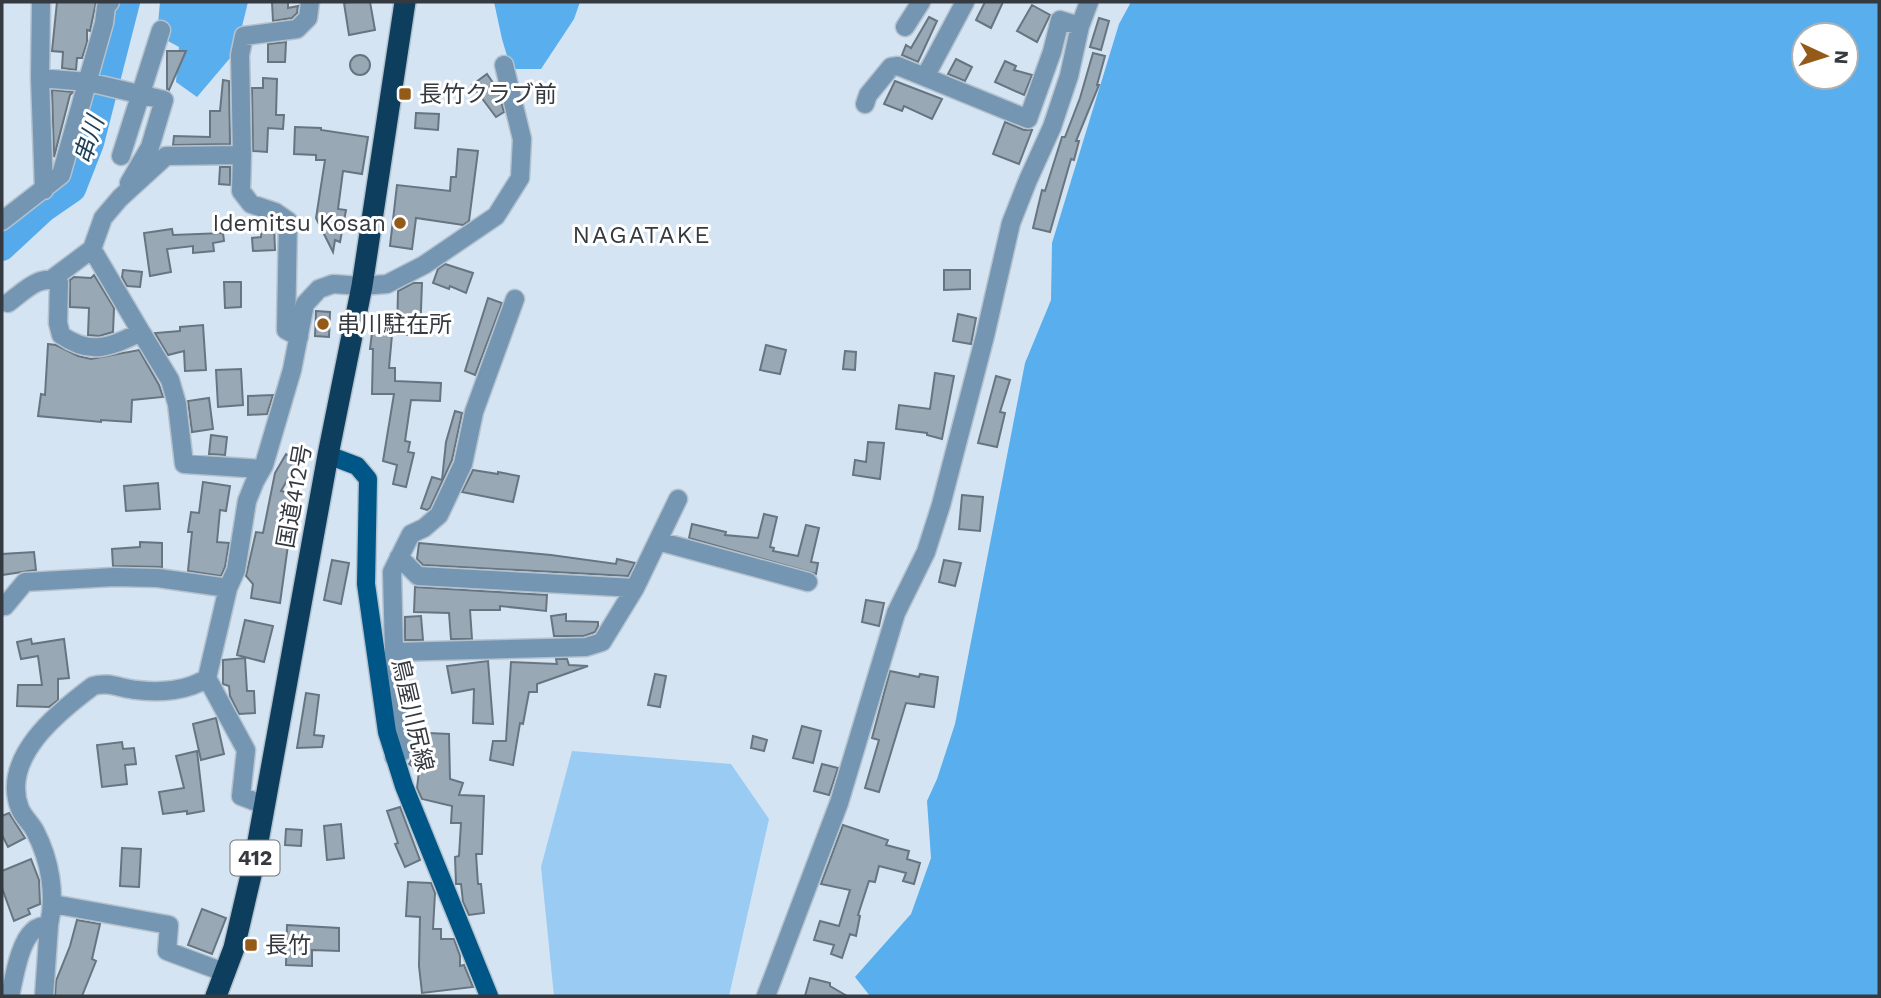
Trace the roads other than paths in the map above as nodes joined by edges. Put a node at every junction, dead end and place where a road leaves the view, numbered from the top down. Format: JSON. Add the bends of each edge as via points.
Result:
{"nodes":[{"id":1,"x":41,"y":2,"type":"edge"},
{"id":2,"x":110,"y":2,"type":"edge"},
{"id":3,"x":310,"y":2,"type":"edge"},
{"id":4,"x":405,"y":2,"type":"edge"},
{"id":5,"x":921,"y":2,"type":"edge"},
{"id":6,"x":965,"y":2,"type":"edge"},
{"id":7,"x":1064,"y":2,"type":"edge"},
{"id":8,"x":1088,"y":2,"type":"edge"},
{"id":9,"x":1059,"y":20,"type":"junction"},
{"id":10,"x":1080,"y":26,"type":"junction"},
{"id":11,"x":905,"y":27,"type":"dead end"},
{"id":12,"x":161,"y":30,"type":"dead end"},
{"id":13,"x":504,"y":65,"type":"dead end"},
{"id":14,"x":925,"y":77,"type":"junction"},
{"id":15,"x":40,"y":78,"type":"junction"},
{"id":16,"x":89,"y":82,"type":"junction"},
{"id":17,"x":141,"y":95,"type":"junction"},
{"id":18,"x":865,"y":104,"type":"dead end"},
{"id":19,"x":242,"y":155,"type":"junction"},
{"id":20,"x":121,"y":156,"type":"dead end"},
{"id":21,"x":44,"y":190,"type":"junction"},
{"id":22,"x":121,"y":198,"type":"junction"},
{"id":23,"x":2,"y":221,"type":"edge"},
{"id":24,"x":92,"y":250,"type":"junction"},
{"id":25,"x":52,"y":279,"type":"junction"},
{"id":26,"x":362,"y":286,"type":"junction"},
{"id":27,"x":515,"y":299,"type":"dead end"},
{"id":28,"x":4,"y":301,"type":"edge"},
{"id":29,"x":141,"y":332,"type":"junction"},
{"id":30,"x":299,"y":337,"type":"junction"},
{"id":31,"x":328,"y":455,"type":"junction"},
{"id":32,"x":262,"y":469,"type":"junction"},
{"id":33,"x":678,"y":499,"type":"dead end"},
{"id":34,"x":658,"y":541,"type":"junction"},
{"id":35,"x":400,"y":557,"type":"junction"},
{"id":36,"x":808,"y":582,"type":"dead end"},
{"id":37,"x":228,"y":588,"type":"junction"},
{"id":38,"x":635,"y":588,"type":"junction"},
{"id":39,"x":2,"y":606,"type":"edge"},
{"id":40,"x":394,"y":652,"type":"junction"},
{"id":41,"x":207,"y":678,"type":"junction"},
{"id":42,"x":394,"y":757,"type":"junction"},
{"id":43,"x":9,"y":774,"type":"edge"},
{"id":44,"x":264,"y":805,"type":"junction"},
{"id":45,"x":52,"y":904,"type":"junction"},
{"id":46,"x":49,"y":925,"type":"junction"},
{"id":47,"x":226,"y":973,"type":"junction"},
{"id":48,"x":10,"y":996,"type":"edge"},
{"id":49,"x":44,"y":996,"type":"edge"},
{"id":50,"x":216,"y":996,"type":"edge"},
{"id":51,"x":489,"y":996,"type":"edge"},
{"id":52,"x":766,"y":996,"type":"edge"}],
"edges":[{"from":1,"to":15,"type":"street"},
{"from":2,"to":16,"type":"street"},
{"from":3,"to":19,"type":"street","via":[[308,18],[297,29],[244,36],[240,55]]},
{"from":4,"to":26,"type":"highway","name":"国道412号","number":"412"},
{"from":5,"to":11,"type":"street"},
{"from":6,"to":14,"type":"street"},
{"from":7,"to":9,"type":"street"},
{"from":8,"to":10,"type":"street"},
{"from":9,"to":10,"type":"street"},
{"from":9,"to":14,"type":"street","via":[[1028,119]]},
{"from":10,"to":52,"type":"street","via":[[1052,127],[1012,223],[926,552],[897,613],[839,803]]},
{"from":12,"to":17,"type":"street"},
{"from":13,"to":26,"type":"street","via":[[522,139],[520,178],[496,216],[424,265],[387,284]]},
{"from":14,"to":18,"type":"street","via":[[891,67]]},
{"from":15,"to":16,"type":"street"},
{"from":15,"to":21,"type":"street"},
{"from":16,"to":17,"type":"street"},
{"from":16,"to":21,"type":"street","via":[[61,175]]},
{"from":17,"to":20,"type":"street"},
{"from":17,"to":22,"type":"street","via":[[164,100],[150,146]]},
{"from":19,"to":22,"type":"street","via":[[166,156]]},
{"from":19,"to":30,"type":"street","via":[[241,191],[251,204],[288,221],[286,330]]},
{"from":21,"to":23,"type":"street"},
{"from":22,"to":24,"type":"street","via":[[103,218]]},
{"from":24,"to":25,"type":"street"},
{"from":24,"to":29,"type":"street"},
{"from":25,"to":28,"type":"street","via":[[43,279]]},
{"from":25,"to":29,"type":"street","via":[[59,283],[61,335],[77,346],[110,347]]},
{"from":26,"to":30,"type":"street","via":[[333,284],[319,289],[306,304]]},
{"from":26,"to":31,"type":"highway","name":"国道412号","number":"412"},
{"from":27,"to":35,"type":"street","via":[[474,412],[463,464],[439,515],[411,534]]},
{"from":29,"to":32,"type":"street","via":[[170,380],[184,464]]},
{"from":30,"to":32,"type":"street"},
{"from":31,"to":42,"type":"main road","name":"鳥屋川尻線","via":[[360,467],[369,483],[366,584],[382,705]]},
{"from":31,"to":44,"type":"highway","name":"国道412号","number":"412"},
{"from":32,"to":37,"type":"street","via":[[247,501],[236,570]]},
{"from":33,"to":34,"type":"street"},
{"from":34,"to":36,"type":"street"},
{"from":34,"to":38,"type":"street"},
{"from":35,"to":38,"type":"street","via":[[418,576]]},
{"from":35,"to":40,"type":"street","via":[[392,572]]},
{"from":37,"to":39,"type":"street","via":[[158,578],[25,582]]},
{"from":37,"to":41,"type":"street"},
{"from":38,"to":40,"type":"street","via":[[602,642],[586,647]]},
{"from":40,"to":42,"type":"street","via":[[405,745]]},
{"from":41,"to":43,"type":"street","via":[[193,686],[163,690],[93,686],[48,722]]},
{"from":41,"to":44,"type":"street","via":[[246,750],[241,796]]},
{"from":42,"to":51,"type":"main road","name":"鳥屋川尻線"},
{"from":43,"to":45,"type":"street","via":[[16,782],[19,806],[42,845]]},
{"from":44,"to":47,"type":"highway","name":"国道412号","number":"412"},
{"from":45,"to":46,"type":"street"},
{"from":45,"to":47,"type":"street","via":[[169,925],[167,951]]},
{"from":46,"to":48,"type":"street","via":[[27,937]]},
{"from":46,"to":49,"type":"street"},
{"from":47,"to":50,"type":"highway","name":"国道412号","number":"412"}]}
